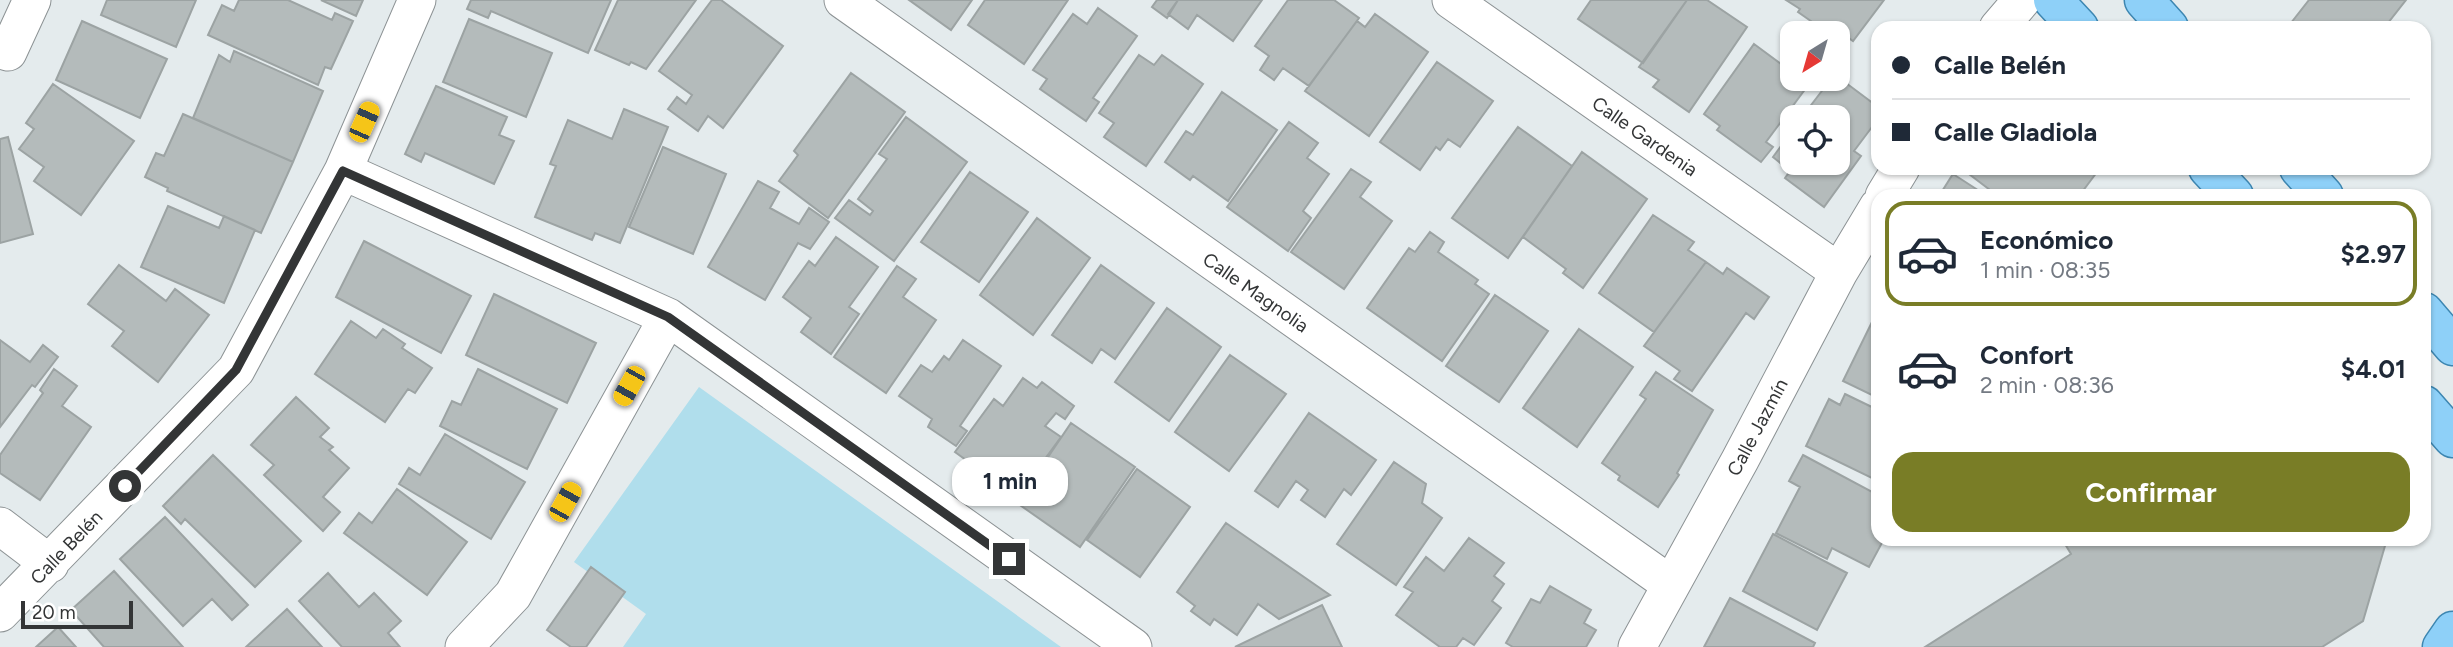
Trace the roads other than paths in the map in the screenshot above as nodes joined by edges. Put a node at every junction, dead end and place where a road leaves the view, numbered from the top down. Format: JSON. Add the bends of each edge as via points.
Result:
{"nodes":[{"id":1,"x":32,"y":0,"type":"edge"},
{"id":2,"x":417,"y":0,"type":"edge"},
{"id":3,"x":843,"y":0,"type":"edge"},
{"id":4,"x":1451,"y":0,"type":"edge"},
{"id":5,"x":2144,"y":0,"type":"edge"},
{"id":6,"x":2020,"y":7,"type":"edge"},
{"id":7,"x":2059,"y":21,"type":"edge"},
{"id":8,"x":2163,"y":21,"type":"edge"},
{"id":9,"x":0,"y":50,"type":"edge"},
{"id":10,"x":343,"y":171,"type":"junction"},
{"id":11,"x":2214,"y":175,"type":"edge"},
{"id":12,"x":2228,"y":189,"type":"edge"},
{"id":13,"x":1871,"y":219,"type":"edge"},
{"id":14,"x":1839,"y":272,"type":"junction"},
{"id":15,"x":668,"y":317,"type":"junction"},
{"id":16,"x":2431,"y":320,"type":"edge"},
{"id":17,"x":2453,"y":346,"type":"edge"},
{"id":18,"x":2431,"y":413,"type":"edge"},
{"id":19,"x":2453,"y":438,"type":"edge"},
{"id":20,"x":0,"y":526,"type":"edge"},
{"id":21,"x":50,"y":564,"type":"junction"},
{"id":22,"x":1670,"y":584,"type":"junction"},
{"id":23,"x":0,"y":613,"type":"edge"},
{"id":24,"x":2453,"y":631,"type":"edge"},
{"id":25,"x":464,"y":647,"type":"edge"},
{"id":26,"x":1133,"y":647,"type":"edge"},
{"id":27,"x":1637,"y":647,"type":"edge"},
{"id":28,"x":2442,"y":647,"type":"edge"}],
"edges":[{"from":1,"to":9,"type":"street","via":[[8,52]]},
{"from":2,"to":10,"type":"street","name":"Calle Belén"},
{"from":3,"to":22,"type":"street","name":"Calle Magnolia"},
{"from":4,"to":14,"type":"street","name":"Calle Gardenia"},
{"from":5,"to":8,"type":"main road"},
{"from":6,"to":7,"type":"main road"},
{"from":10,"to":15,"type":"street"},
{"from":10,"to":21,"type":"street","name":"Calle Belén","via":[[236,370]]},
{"from":11,"to":12,"type":"main road"},
{"from":13,"to":14,"type":"street","name":"Calle Jazmín"},
{"from":14,"to":22,"type":"street","name":"Calle Jazmín"},
{"from":15,"to":25,"type":"street","via":[[513,595]]},
{"from":15,"to":26,"type":"street"},
{"from":16,"to":17,"type":"main road"},
{"from":18,"to":19,"type":"main road"},
{"from":20,"to":21,"type":"street"},
{"from":21,"to":23,"type":"street","name":"Calle Belén"},
{"from":22,"to":27,"type":"street","name":"Calle Jazmín"},
{"from":24,"to":28,"type":"main road"}]}
